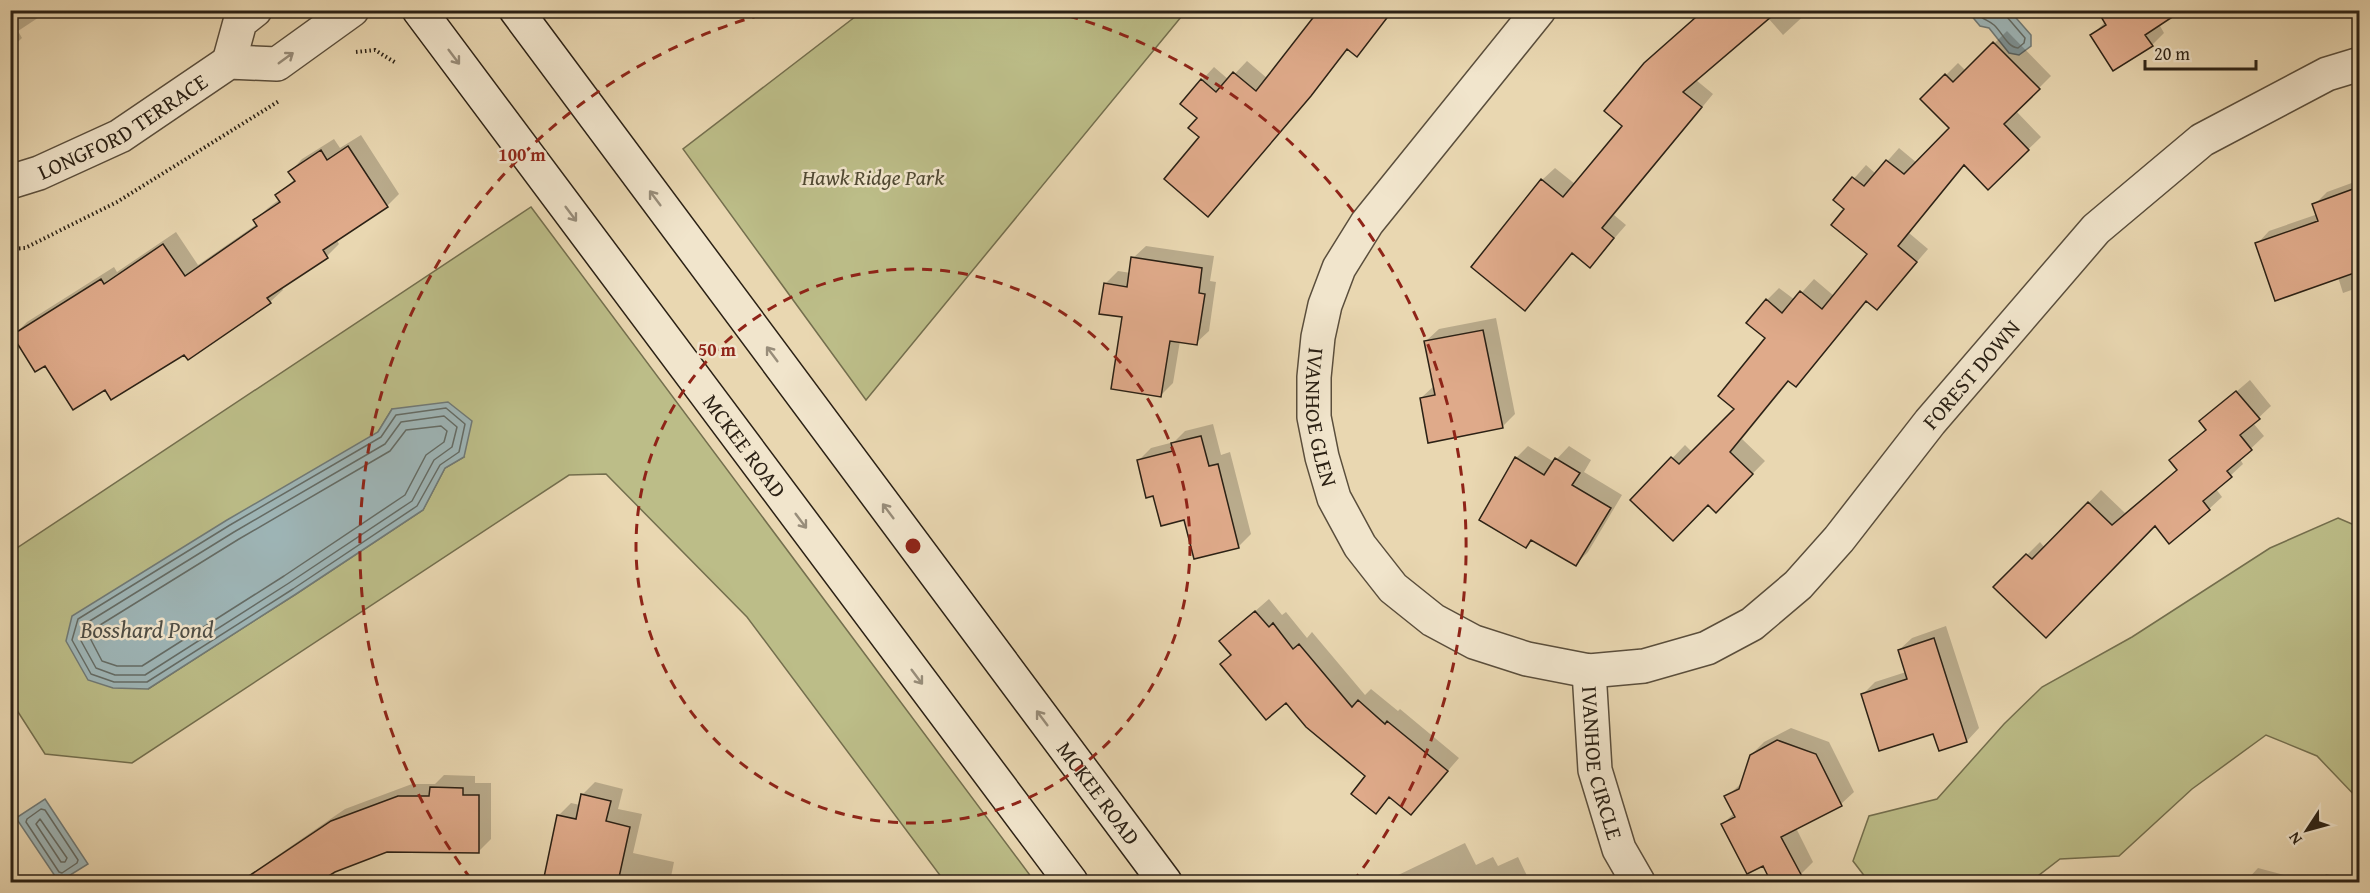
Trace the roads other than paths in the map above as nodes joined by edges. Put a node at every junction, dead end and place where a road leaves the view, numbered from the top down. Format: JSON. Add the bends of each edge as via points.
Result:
{"nodes":[{"id":1,"x":255,"y":10,"type":"edge"},
{"id":2,"x":352,"y":10,"type":"edge"},
{"id":3,"x":419,"y":10,"type":"edge"},
{"id":4,"x":516,"y":10,"type":"edge"},
{"id":5,"x":1539,"y":10,"type":"edge"},
{"id":6,"x":230,"y":62,"type":"junction"},
{"id":7,"x":2360,"y":64,"type":"edge"},
{"id":8,"x":10,"y":182,"type":"edge"},
{"id":9,"x":1589,"y":671,"type":"junction"},
{"id":10,"x":1071,"y":882,"type":"edge"},
{"id":11,"x":1165,"y":882,"type":"edge"},
{"id":12,"x":1638,"y":882,"type":"edge"}],
"edges":[{"from":1,"to":6,"type":"street","name":"LONGFORD TERRACE","via":[[240,22]]},
{"from":6,"to":2,"type":"street","name":"LONGFORD TERRACE","one_way":true,"via":[[277,64]]},
{"from":3,"to":10,"type":"street","name":"MCKEE ROAD","one_way":true},
{"from":11,"to":4,"type":"street","name":"MCKEE ROAD","one_way":true},
{"from":5,"to":9,"type":"street","name":"IVANHOE GLEN","via":[[1366,223],[1339,268],[1318,337],[1314,417],[1334,498],[1360,546],[1393,588],[1433,620],[1474,642],[1527,659]]},
{"from":6,"to":8,"type":"street","name":"LONGFORD TERRACE","via":[[120,136]]},
{"from":7,"to":9,"type":"street","name":"FOREST DOWN","via":[[2327,74],[2202,140],[2096,229],[1930,422],[1839,539],[1798,585],[1752,624],[1707,648],[1644,666]]},
{"from":9,"to":12,"type":"street","name":"IVANHOE CIRCLE","via":[[1595,770],[1619,849]]}]}
